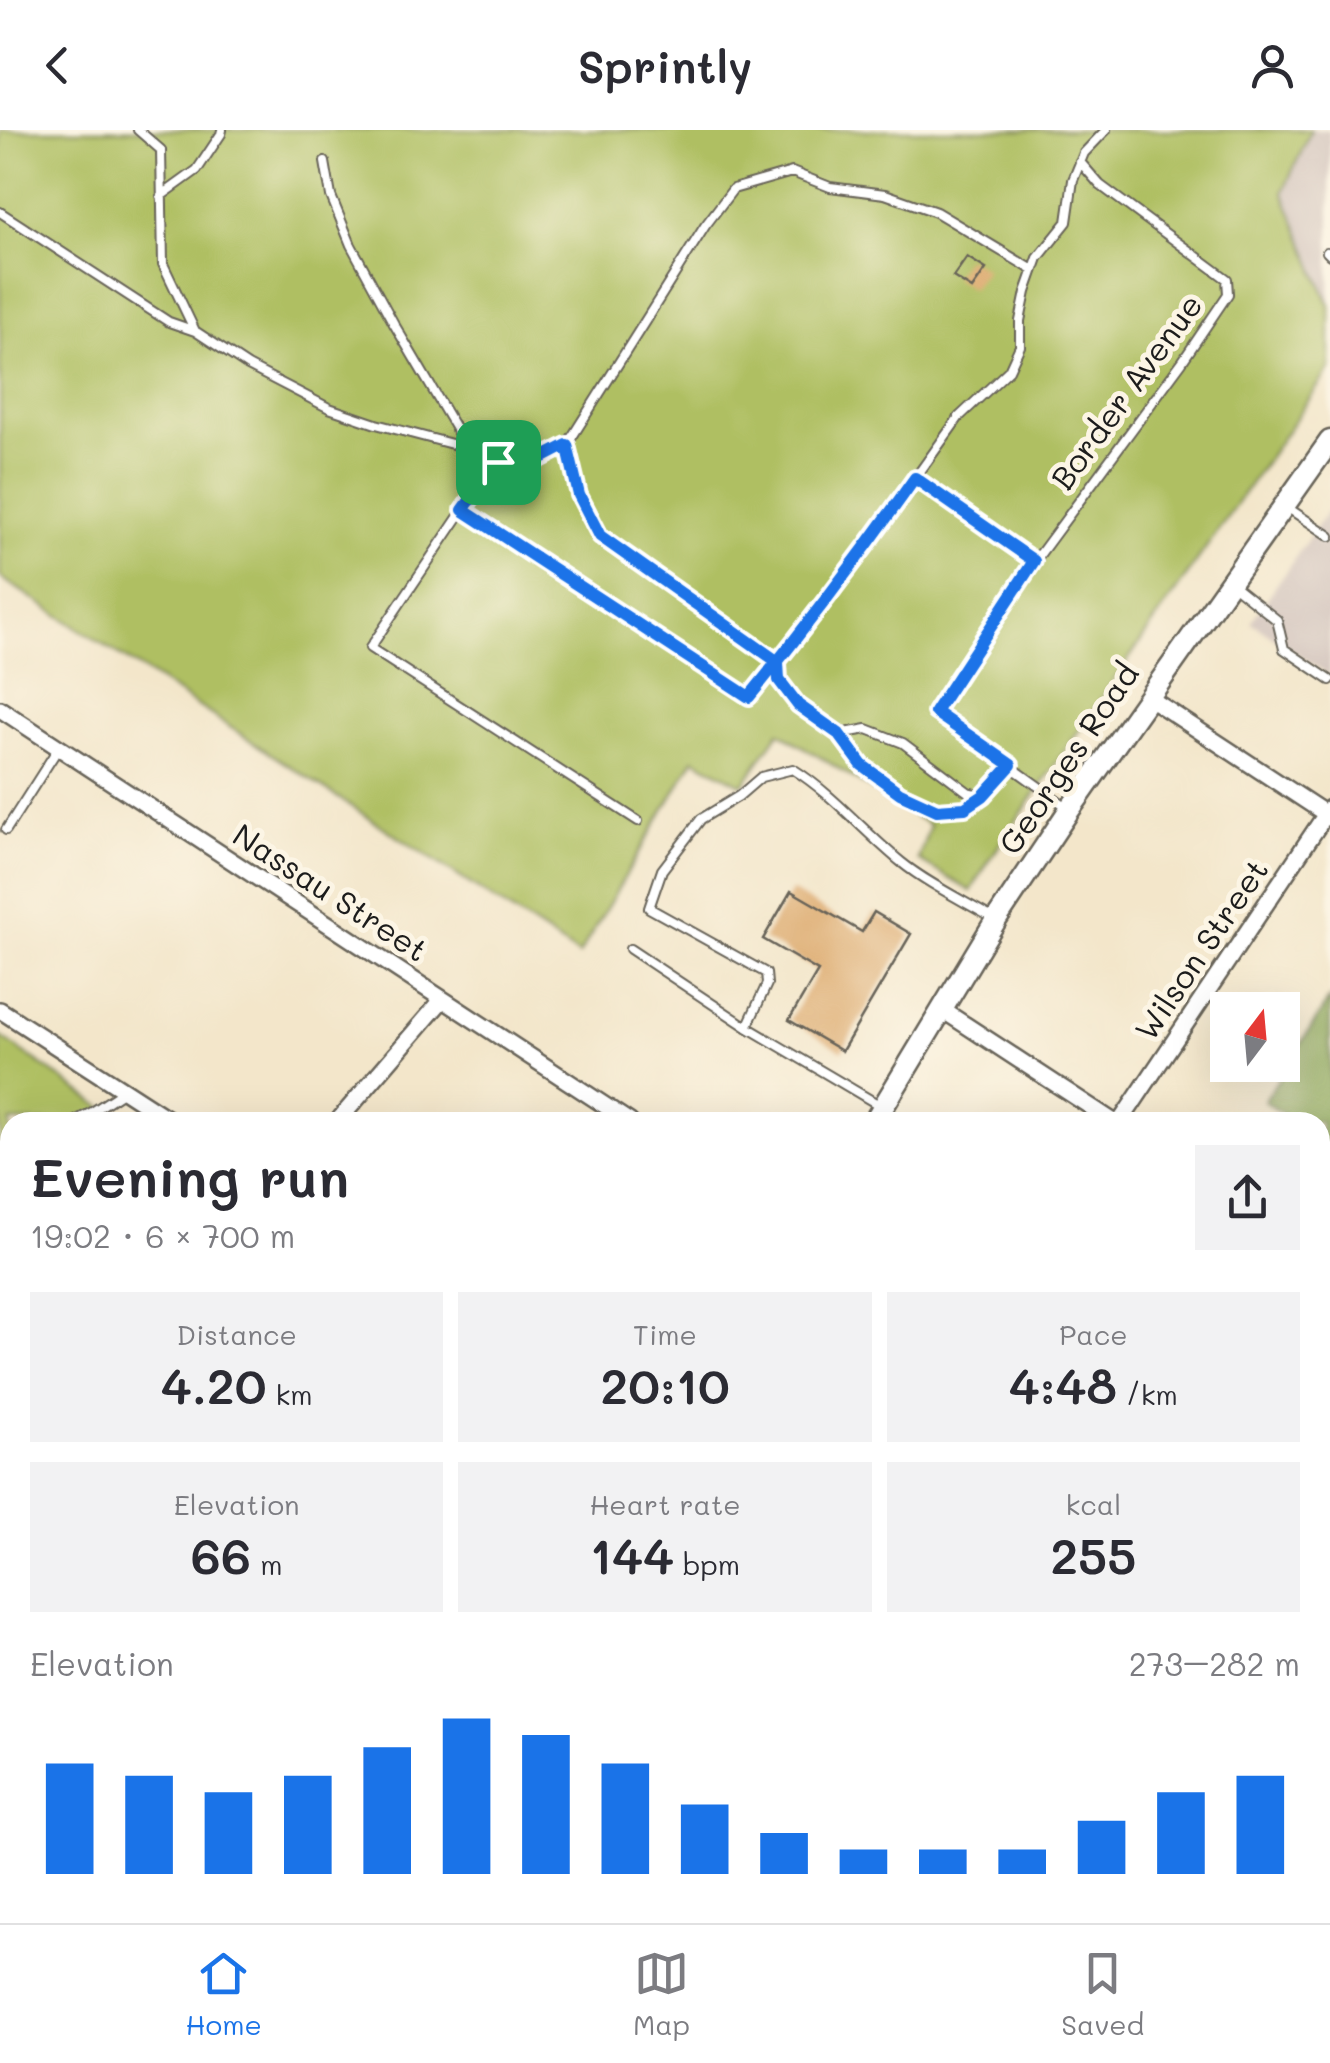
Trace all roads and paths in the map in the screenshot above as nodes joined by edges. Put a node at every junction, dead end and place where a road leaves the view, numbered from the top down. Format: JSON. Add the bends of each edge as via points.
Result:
{"nodes":[{"id":1,"x":138,"y":130,"type":"edge"},
{"id":2,"x":222,"y":130,"type":"edge"},
{"id":3,"x":1106,"y":130,"type":"edge"},
{"id":4,"x":325,"y":162,"type":"dead end"},
{"id":5,"x":1080,"y":162,"type":"junction"},
{"id":6,"x":161,"y":196,"type":"junction"},
{"id":7,"x":0,"y":212,"type":"edge"},
{"id":8,"x":1034,"y":270,"type":"junction"},
{"id":9,"x":195,"y":331,"type":"junction"},
{"id":10,"x":1330,"y":441,"type":"edge"},
{"id":11,"x":567,"y":445,"type":"junction"},
{"id":12,"x":468,"y":448,"type":"junction"},
{"id":13,"x":498,"y":462,"type":"junction"},
{"id":14,"x":915,"y":478,"type":"junction"},
{"id":15,"x":1285,"y":506,"type":"junction"},
{"id":16,"x":463,"y":510,"type":"junction"},
{"id":17,"x":1330,"y":536,"type":"edge"},
{"id":18,"x":1034,"y":561,"type":"junction"},
{"id":19,"x":1230,"y":582,"type":"junction"},
{"id":20,"x":778,"y":662,"type":"junction"},
{"id":21,"x":1330,"y":680,"type":"edge"},
{"id":22,"x":1148,"y":697,"type":"junction"},
{"id":23,"x":0,"y":709,"type":"edge"},
{"id":24,"x":839,"y":734,"type":"junction"},
{"id":25,"x":59,"y":747,"type":"junction"},
{"id":26,"x":1011,"y":765,"type":"junction"},
{"id":27,"x":983,"y":796,"type":"junction"},
{"id":28,"x":1070,"y":809,"type":"junction"},
{"id":29,"x":1328,"y":811,"type":"edge"},
{"id":30,"x":638,"y":821,"type":"dead end"},
{"id":31,"x":6,"y":830,"type":"dead end"},
{"id":32,"x":996,"y":920,"type":"junction"},
{"id":33,"x":630,"y":949,"type":"dead end"},
{"id":34,"x":442,"y":1000,"type":"junction"},
{"id":35,"x":941,"y":1009,"type":"junction"},
{"id":36,"x":0,"y":1010,"type":"edge"},
{"id":37,"x":746,"y":1027,"type":"junction"},
{"id":38,"x":124,"y":1091,"type":"junction"},
{"id":39,"x":92,"y":1112,"type":"edge"},
{"id":40,"x":157,"y":1112,"type":"edge"},
{"id":41,"x":346,"y":1112,"type":"edge"},
{"id":42,"x":610,"y":1112,"type":"edge"},
{"id":43,"x":874,"y":1112,"type":"edge"},
{"id":44,"x":880,"y":1112,"type":"edge"},
{"id":45,"x":1101,"y":1112,"type":"edge"},
{"id":46,"x":1124,"y":1112,"type":"edge"}],
"edges":[{"from":1,"to":6,"type":"lane","via":[[161,150]]},
{"from":2,"to":6,"type":"lane","via":[[196,170]]},
{"from":3,"to":5,"type":"lane"},
{"from":4,"to":12,"type":"lane","via":[[351,245]]},
{"from":5,"to":8,"type":"lane","via":[[1067,222]]},
{"from":5,"to":18,"type":"lane","name":"Border Avenue","via":[[1100,185],[1226,279],[1228,294]]},
{"from":6,"to":9,"type":"lane","via":[[163,264]]},
{"from":7,"to":9,"type":"lane","via":[[169,322]]},
{"from":8,"to":11,"type":"lane","via":[[936,212],[885,194],[830,187],[792,172],[732,189]]},
{"from":8,"to":14,"type":"lane","via":[[1009,370],[959,417]]},
{"from":9,"to":12,"type":"lane","via":[[329,408]]},
{"from":10,"to":15,"type":"street","name":"Georges Road"},
{"from":11,"to":13,"type":"lane","via":[[540,459]]},
{"from":11,"to":20,"type":"lane","via":[[579,495],[600,536]]},
{"from":12,"to":13,"type":"lane"},
{"from":13,"to":16,"type":"lane"},
{"from":14,"to":18,"type":"lane"},
{"from":14,"to":20,"type":"lane"},
{"from":15,"to":17,"type":"lane"},
{"from":15,"to":19,"type":"street","name":"Georges Road"},
{"from":16,"to":20,"type":"lane","via":[[749,697]]},
{"from":16,"to":30,"type":"lane","via":[[370,648]]},
{"from":18,"to":26,"type":"lane","name":"Border Avenue","via":[[935,712]]},
{"from":19,"to":21,"type":"lane","via":[[1278,620],[1284,649]]},
{"from":19,"to":22,"type":"street","name":"Georges Road"},
{"from":20,"to":24,"type":"lane","via":[[779,680],[798,705]]},
{"from":22,"to":28,"type":"street","name":"Georges Road"},
{"from":22,"to":29,"type":"street"},
{"from":23,"to":25,"type":"street","name":"Nassau Street"},
{"from":24,"to":27,"type":"lane","via":[[867,729],[903,743]]},
{"from":24,"to":27,"type":"path","via":[[862,765],[937,810],[965,808]]},
{"from":25,"to":31,"type":"lane"},
{"from":25,"to":34,"type":"street","name":"Nassau Street"},
{"from":26,"to":27,"type":"lane"},
{"from":26,"to":28,"type":"lane"},
{"from":28,"to":32,"type":"street","name":"Georges Road"},
{"from":29,"to":46,"type":"street","name":"Wilson Street"},
{"from":32,"to":35,"type":"street","name":"Georges Road"},
{"from":32,"to":37,"type":"lane","via":[[904,866],[793,769],[761,777],[701,819],[662,870],[650,908],[766,972],[767,984]]},
{"from":33,"to":37,"type":"lane"},
{"from":34,"to":41,"type":"street"},
{"from":34,"to":42,"type":"street","name":"Nassau Street"},
{"from":35,"to":44,"type":"street","name":"Georges Road"},
{"from":35,"to":45,"type":"street"},
{"from":36,"to":38,"type":"street"},
{"from":37,"to":43,"type":"lane"},
{"from":38,"to":39,"type":"lane"},
{"from":38,"to":40,"type":"street"}]}
